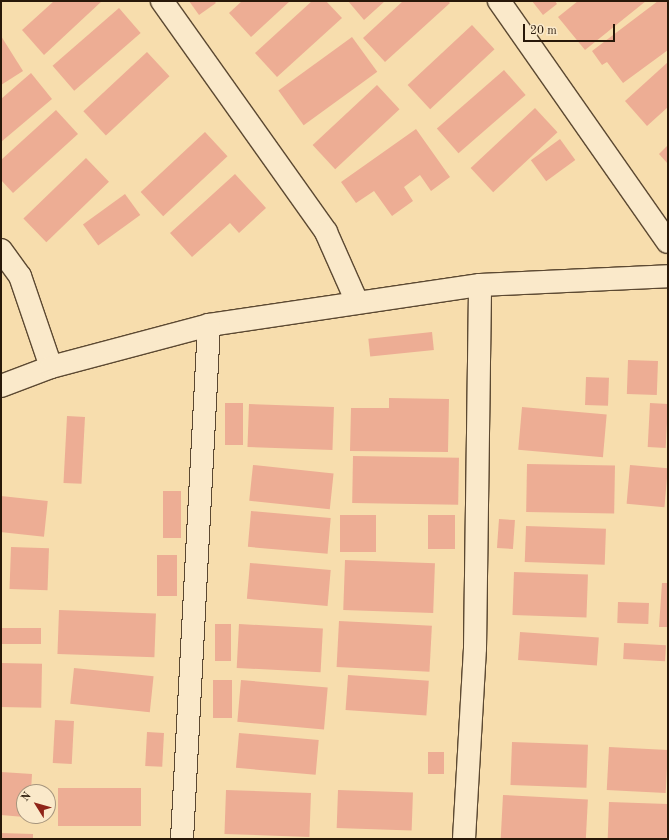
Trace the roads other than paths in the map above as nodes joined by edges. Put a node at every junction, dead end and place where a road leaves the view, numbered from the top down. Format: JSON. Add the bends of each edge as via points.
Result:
{"nodes":[{"id":1,"x":162,"y":1,"type":"edge"},
{"id":2,"x":499,"y":1,"type":"edge"},
{"id":3,"x":668,"y":242,"type":"edge"},
{"id":4,"x":1,"y":250,"type":"edge"},
{"id":5,"x":668,"y":276,"type":"edge"},
{"id":6,"x":480,"y":285,"type":"junction"},
{"id":7,"x":357,"y":302,"type":"junction"},
{"id":8,"x":209,"y":325,"type":"junction"},
{"id":9,"x":51,"y":367,"type":"junction"},
{"id":10,"x":1,"y":386,"type":"edge"},
{"id":11,"x":182,"y":839,"type":"edge"},
{"id":12,"x":464,"y":839,"type":"edge"}],
"edges":[{"from":1,"to":7,"type":"street","via":[[326,232]]},
{"from":2,"to":3,"type":"street"},
{"from":4,"to":9,"type":"street","via":[[20,276]]},
{"from":5,"to":6,"type":"street"},
{"from":6,"to":7,"type":"street"},
{"from":6,"to":12,"type":"street","via":[[476,648]]},
{"from":7,"to":8,"type":"street"},
{"from":8,"to":9,"type":"street"},
{"from":8,"to":11,"type":"street"},
{"from":9,"to":10,"type":"street"}]}
